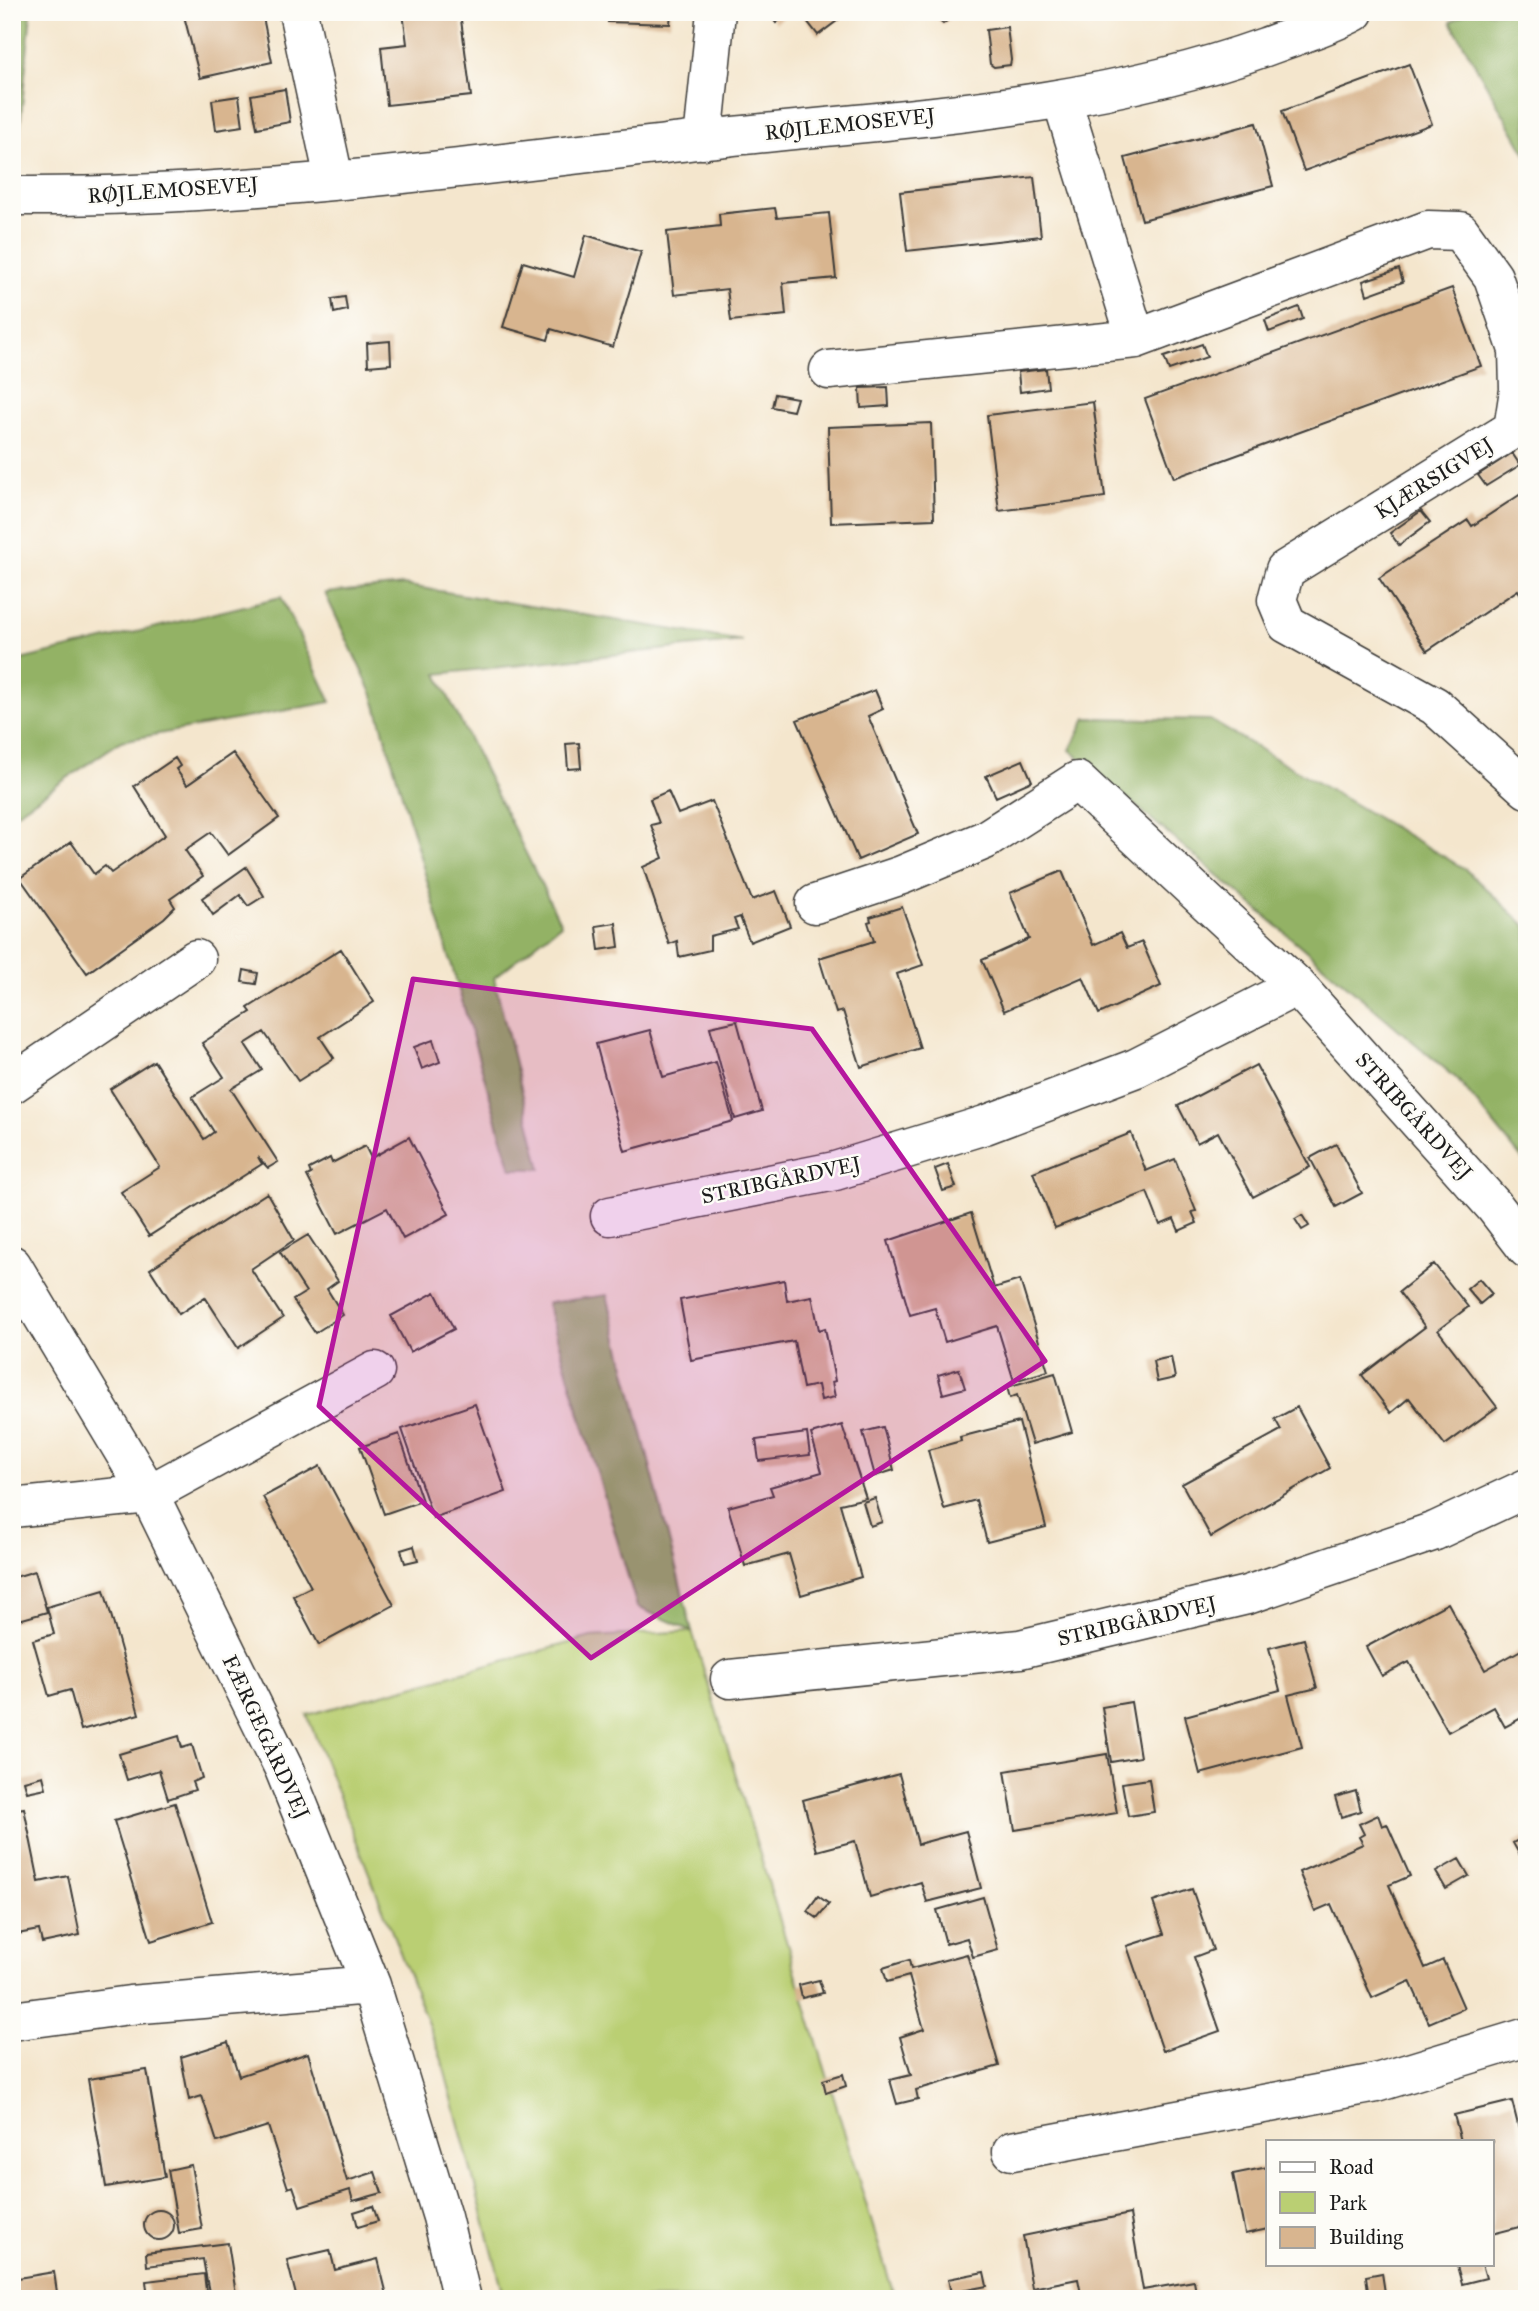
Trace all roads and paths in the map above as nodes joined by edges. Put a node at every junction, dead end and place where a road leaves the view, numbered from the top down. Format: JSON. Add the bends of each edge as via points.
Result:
{"nodes":[{"id":1,"x":298,"y":12,"type":"edge"},
{"id":2,"x":716,"y":12,"type":"edge"},
{"id":3,"x":1354,"y":12,"type":"edge"},
{"id":4,"x":1062,"y":100,"type":"junction"},
{"id":5,"x":703,"y":140,"type":"junction"},
{"id":6,"x":334,"y":180,"type":"junction"},
{"id":7,"x":12,"y":196,"type":"edge"},
{"id":8,"x":1136,"y":339,"type":"junction"},
{"id":9,"x":829,"y":370,"type":"dead end"},
{"id":10,"x":1527,"y":789,"type":"edge"},
{"id":11,"x":815,"y":904,"type":"dead end"},
{"id":12,"x":196,"y":959,"type":"dead end"},
{"id":13,"x":1297,"y":986,"type":"junction"},
{"id":14,"x":12,"y":1084,"type":"edge"},
{"id":15,"x":610,"y":1216,"type":"dead end"},
{"id":16,"x":1527,"y":1249,"type":"edge"},
{"id":17,"x":12,"y":1265,"type":"edge"},
{"id":18,"x":375,"y":1371,"type":"dead end"},
{"id":19,"x":1527,"y":1488,"type":"edge"},
{"id":20,"x":149,"y":1494,"type":"junction"},
{"id":21,"x":12,"y":1508,"type":"edge"},
{"id":22,"x":730,"y":1679,"type":"dead end"},
{"id":23,"x":371,"y":1985,"type":"junction"},
{"id":24,"x":12,"y":2021,"type":"edge"},
{"id":25,"x":1527,"y":2037,"type":"edge"},
{"id":26,"x":1012,"y":2151,"type":"dead end"},
{"id":27,"x":462,"y":2299,"type":"edge"}],
"edges":[{"from":1,"to":6,"type":"street"},
{"from":2,"to":5,"type":"street"},
{"from":3,"to":4,"type":"street","name":"RØJLEMOSEVEJ","via":[[1213,65]]},
{"from":4,"to":5,"type":"street","name":"RØJLEMOSEVEJ"},
{"from":4,"to":8,"type":"street"},
{"from":5,"to":6,"type":"street","name":"RØJLEMOSEVEJ"},
{"from":6,"to":7,"type":"street","name":"RØJLEMOSEVEJ","via":[[91,197]]},
{"from":8,"to":9,"type":"street","name":"KJÆRSIGVEJ"},
{"from":8,"to":10,"type":"street","name":"KJÆRSIGVEJ","via":[[1428,230],[1460,230],[1493,277],[1518,350],[1513,429],[1285,570],[1277,600],[1287,624],[1435,706]]},
{"from":11,"to":13,"type":"street","name":"STRIBGÅRDVEJ","via":[[902,875],[985,840],[1077,781]]},
{"from":12,"to":14,"type":"street"},
{"from":13,"to":15,"type":"street","name":"STRIBGÅRDVEJ","via":[[1136,1068],[985,1125],[835,1171]]},
{"from":13,"to":16,"type":"street","name":"STRIBGÅRDVEJ"},
{"from":17,"to":20,"type":"street","name":"FÆRGEGÅRDVEJ"},
{"from":18,"to":20,"type":"street"},
{"from":19,"to":22,"type":"street","name":"STRIBGÅRDVEJ","via":[[1435,1531],[1247,1595],[1020,1649]]},
{"from":20,"to":21,"type":"street"},
{"from":20,"to":23,"type":"street","name":"FÆRGEGÅRDVEJ","via":[[284,1769]]},
{"from":23,"to":24,"type":"street","via":[[130,2005]]},
{"from":23,"to":27,"type":"street","name":"FÆRGEGÅRDVEJ","via":[[442,2217]]},
{"from":25,"to":26,"type":"street","via":[[1376,2083]]}]}
